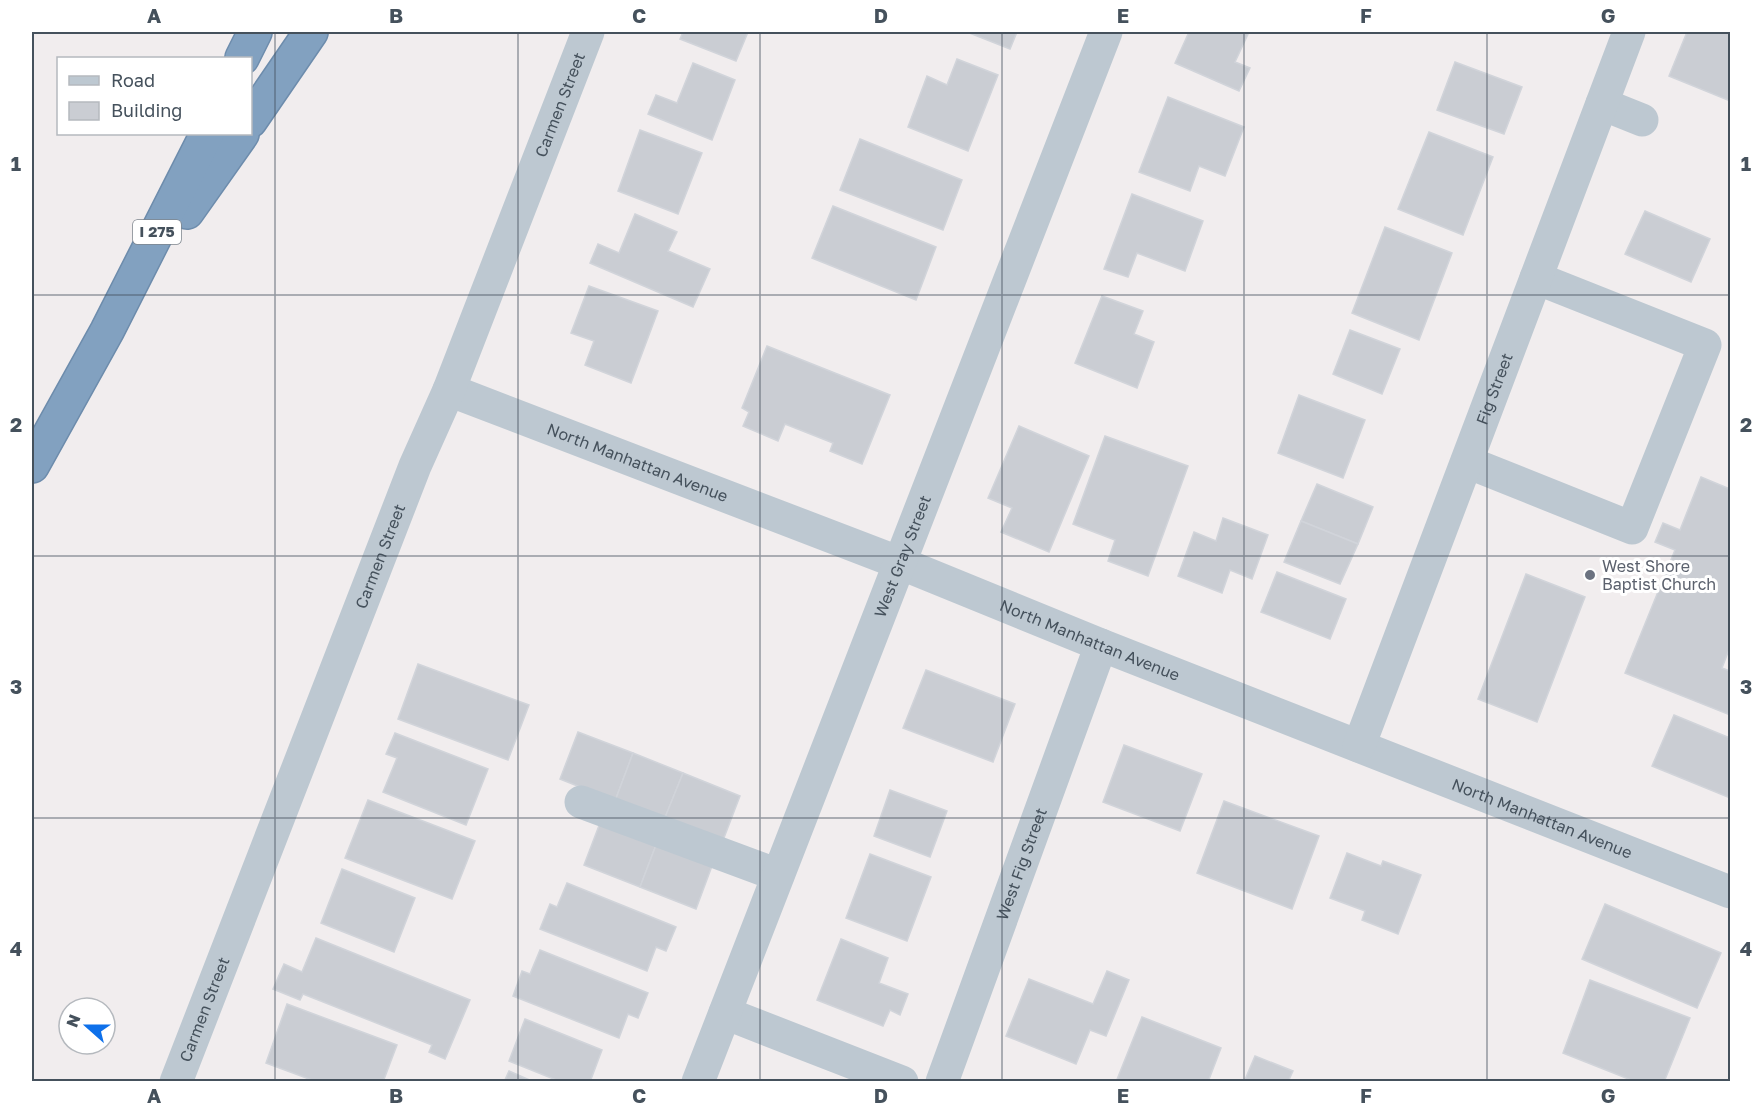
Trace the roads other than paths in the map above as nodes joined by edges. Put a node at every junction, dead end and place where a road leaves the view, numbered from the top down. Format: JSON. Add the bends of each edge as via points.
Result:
{"nodes":[{"id":1,"x":255,"y":32,"type":"edge"},
{"id":2,"x":311,"y":32,"type":"edge"},
{"id":3,"x":588,"y":32,"type":"edge"},
{"id":4,"x":1106,"y":32,"type":"edge"},
{"id":5,"x":1629,"y":32,"type":"edge"},
{"id":6,"x":242,"y":57,"type":"edge"},
{"id":7,"x":1602,"y":104,"type":"junction"},
{"id":8,"x":252,"y":118,"type":"edge"},
{"id":9,"x":1642,"y":120,"type":"dead end"},
{"id":10,"x":206,"y":135,"type":"edge"},
{"id":11,"x":241,"y":135,"type":"edge"},
{"id":12,"x":1536,"y":278,"type":"junction"},
{"id":13,"x":108,"y":331,"type":"junction"},
{"id":14,"x":449,"y":390,"type":"junction"},
{"id":15,"x":1467,"y":462,"type":"junction"},
{"id":16,"x":32,"y":466,"type":"edge"},
{"id":17,"x":900,"y":563,"type":"junction"},
{"id":18,"x":1101,"y":645,"type":"junction"},
{"id":19,"x":1359,"y":746,"type":"junction"},
{"id":20,"x":580,"y":802,"type":"dead end"},
{"id":21,"x":778,"y":875,"type":"junction"},
{"id":22,"x":1731,"y":892,"type":"edge"},
{"id":23,"x":725,"y":1013,"type":"junction"},
{"id":24,"x":176,"y":1082,"type":"edge"},
{"id":25,"x":698,"y":1082,"type":"edge"},
{"id":26,"x":902,"y":1082,"type":"edge"},
{"id":27,"x":942,"y":1082,"type":"edge"}],
"edges":[{"from":1,"to":6,"type":"highway"},
{"from":2,"to":8,"type":"highway"},
{"from":3,"to":14,"type":"street","name":"Carmen Street"},
{"from":4,"to":17,"type":"street","name":"West Gray Street"},
{"from":5,"to":7,"type":"street","name":"Fig Street"},
{"from":7,"to":9,"type":"street"},
{"from":7,"to":12,"type":"street","name":"Fig Street"},
{"from":10,"to":13,"type":"highway","number":"I 275"},
{"from":11,"to":13,"type":"highway"},
{"from":12,"to":15,"type":"street","name":"Fig Street"},
{"from":12,"to":15,"type":"street","via":[[1705,345],[1632,528]]},
{"from":13,"to":16,"type":"highway","number":"I 275"},
{"from":14,"to":17,"type":"street","name":"North Manhattan Avenue"},
{"from":14,"to":24,"type":"street","name":"Carmen Street","via":[[415,465]]},
{"from":15,"to":19,"type":"street","name":"Fig Street"},
{"from":17,"to":18,"type":"street","name":"North Manhattan Avenue"},
{"from":17,"to":21,"type":"street","name":"West Gray Street"},
{"from":18,"to":19,"type":"street","name":"North Manhattan Avenue"},
{"from":18,"to":27,"type":"street","name":"West Fig Street"},
{"from":19,"to":22,"type":"street","name":"North Manhattan Avenue"},
{"from":20,"to":21,"type":"street"},
{"from":21,"to":23,"type":"street","name":"West Gray Street"},
{"from":23,"to":25,"type":"street","name":"West Gray Street"},
{"from":23,"to":26,"type":"street"}]}
